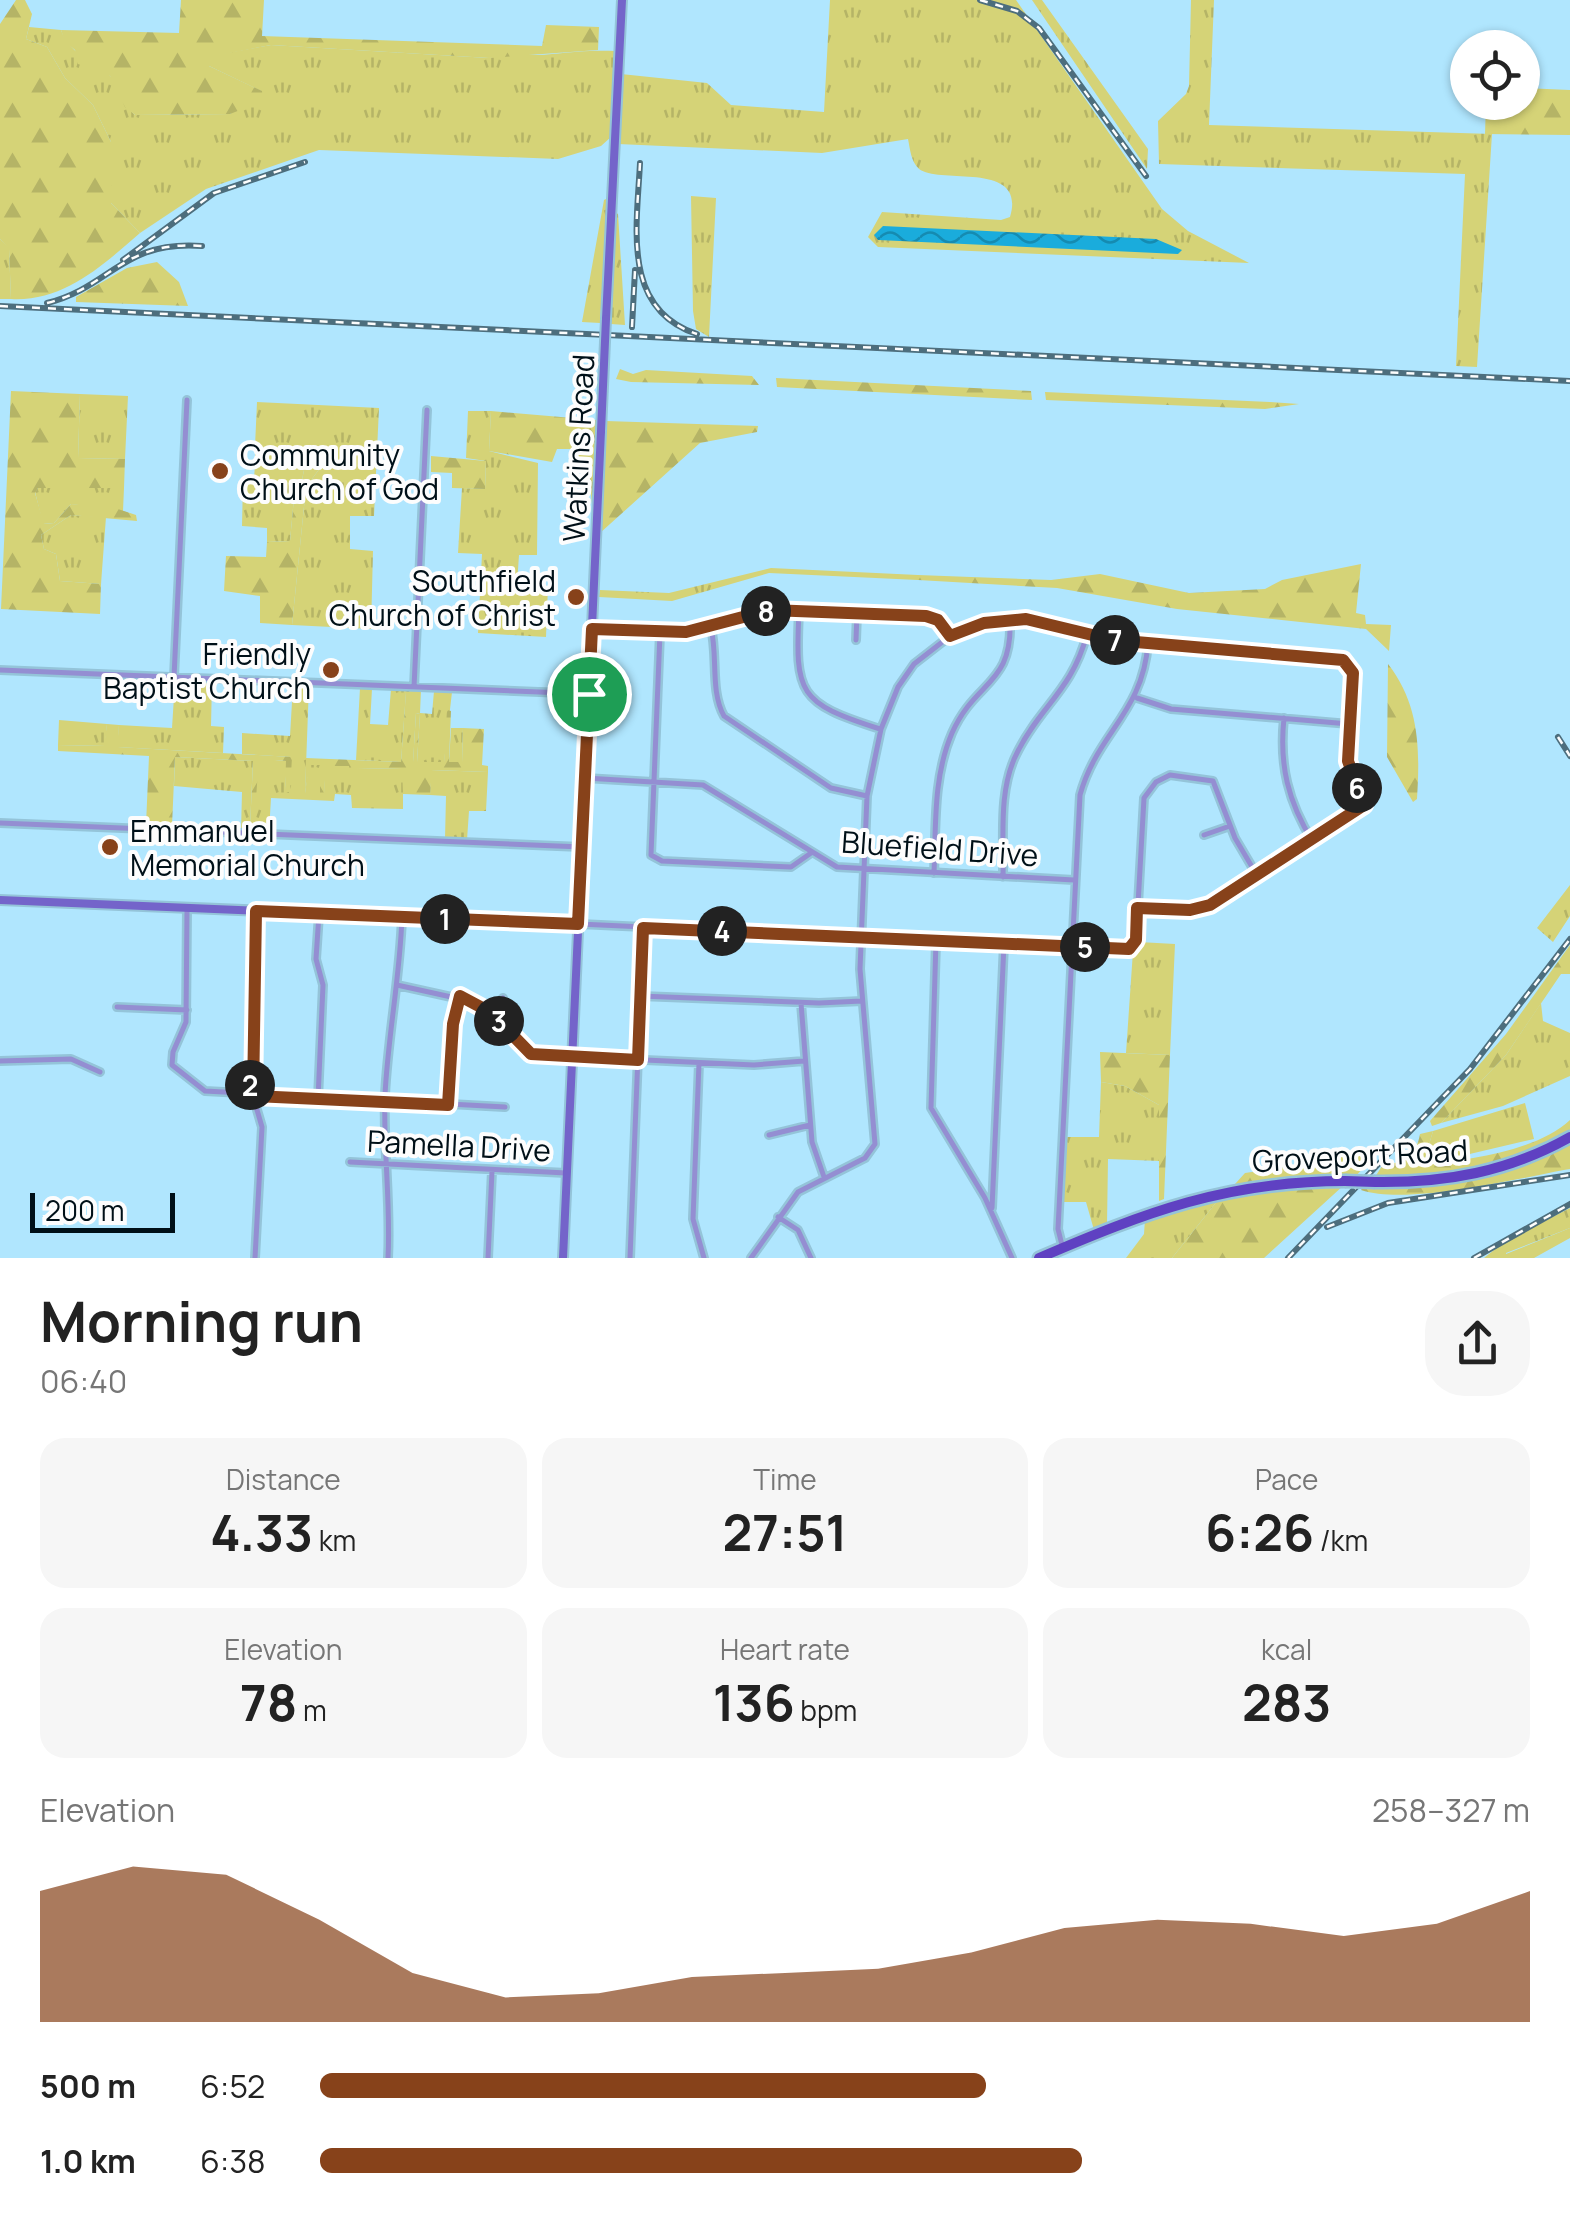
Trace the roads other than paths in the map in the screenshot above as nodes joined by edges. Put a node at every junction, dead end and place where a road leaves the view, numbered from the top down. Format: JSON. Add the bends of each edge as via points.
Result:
{"nodes":[{"id":1,"x":622,"y":0,"type":"edge"},
{"id":2,"x":186,"y":400,"type":"dead end"},
{"id":3,"x":427,"y":410,"type":"dead end"},
{"id":4,"x":799,"y":611,"type":"junction"},
{"id":5,"x":857,"y":613,"type":"junction"},
{"id":6,"x":1010,"y":619,"type":"junction"},
{"id":7,"x":712,"y":628,"type":"junction"},
{"id":8,"x":592,"y":629,"type":"junction"},
{"id":9,"x":660,"y":633,"type":"junction"},
{"id":10,"x":1087,"y":634,"type":"junction"},
{"id":11,"x":950,"y":636,"type":"junction"},
{"id":12,"x":856,"y":640,"type":"dead end"},
{"id":13,"x":1148,"y":643,"type":"junction"},
{"id":14,"x":0,"y":670,"type":"edge"},
{"id":15,"x":174,"y":677,"type":"junction"},
{"id":16,"x":414,"y":687,"type":"junction"},
{"id":17,"x":589,"y":694,"type":"junction"},
{"id":18,"x":1137,"y":698,"type":"junction"},
{"id":19,"x":1284,"y":718,"type":"junction"},
{"id":20,"x":1348,"y":724,"type":"junction"},
{"id":21,"x":881,"y":729,"type":"junction"},
{"id":22,"x":585,"y":778,"type":"junction"},
{"id":23,"x":653,"y":781,"type":"junction"},
{"id":24,"x":866,"y":796,"type":"junction"},
{"id":25,"x":0,"y":823,"type":"edge"},
{"id":26,"x":1230,"y":826,"type":"junction"},
{"id":27,"x":1204,"y":835,"type":"dead end"},
{"id":28,"x":1313,"y":842,"type":"junction"},
{"id":29,"x":582,"y":847,"type":"junction"},
{"id":30,"x":811,"y":852,"type":"junction"},
{"id":31,"x":864,"y":870,"type":"junction"},
{"id":32,"x":934,"y":874,"type":"junction"},
{"id":33,"x":1002,"y":876,"type":"junction"},
{"id":34,"x":1258,"y":877,"type":"junction"},
{"id":35,"x":1074,"y":880,"type":"junction"},
{"id":36,"x":0,"y":900,"type":"edge"},
{"id":37,"x":187,"y":908,"type":"junction"},
{"id":38,"x":1137,"y":908,"type":"junction"},
{"id":39,"x":256,"y":911,"type":"junction"},
{"id":40,"x":318,"y":914,"type":"junction"},
{"id":41,"x":402,"y":917,"type":"junction"},
{"id":42,"x":578,"y":924,"type":"junction"},
{"id":43,"x":643,"y":928,"type":"junction"},
{"id":44,"x":860,"y":938,"type":"junction"},
{"id":45,"x":936,"y":941,"type":"junction"},
{"id":46,"x":1004,"y":944,"type":"junction"},
{"id":47,"x":1071,"y":947,"type":"junction"},
{"id":48,"x":397,"y":985,"type":"junction"},
{"id":49,"x":460,"y":996,"type":"junction"},
{"id":50,"x":640,"y":996,"type":"junction"},
{"id":51,"x":503,"y":998,"type":"dead end"},
{"id":52,"x":862,"y":1001,"type":"junction"},
{"id":53,"x":801,"y":1002,"type":"junction"},
{"id":54,"x":117,"y":1007,"type":"dead end"},
{"id":55,"x":187,"y":1010,"type":"junction"},
{"id":56,"x":490,"y":1012,"type":"junction"},
{"id":57,"x":572,"y":1057,"type":"junction"},
{"id":58,"x":638,"y":1060,"type":"junction"},
{"id":59,"x":0,"y":1061,"type":"edge"},
{"id":60,"x":699,"y":1062,"type":"junction"},
{"id":61,"x":804,"y":1062,"type":"junction"},
{"id":62,"x":100,"y":1072,"type":"dead end"},
{"id":63,"x":253,"y":1096,"type":"junction"},
{"id":64,"x":318,"y":1099,"type":"junction"},
{"id":65,"x":385,"y":1102,"type":"junction"},
{"id":66,"x":448,"y":1105,"type":"junction"},
{"id":67,"x":505,"y":1107,"type":"dead end"},
{"id":68,"x":810,"y":1126,"type":"junction"},
{"id":69,"x":769,"y":1135,"type":"dead end"},
{"id":70,"x":1570,"y":1138,"type":"edge"},
{"id":71,"x":350,"y":1162,"type":"dead end"},
{"id":72,"x":388,"y":1164,"type":"junction"},
{"id":73,"x":492,"y":1171,"type":"junction"},
{"id":74,"x":566,"y":1173,"type":"junction"},
{"id":75,"x":824,"y":1177,"type":"junction"},
{"id":76,"x":992,"y":1211,"type":"junction"},
{"id":77,"x":778,"y":1216,"type":"junction"},
{"id":78,"x":1062,"y":1248,"type":"junction"},
{"id":79,"x":256,"y":1258,"type":"edge"},
{"id":80,"x":388,"y":1258,"type":"edge"},
{"id":81,"x":488,"y":1258,"type":"edge"},
{"id":82,"x":563,"y":1258,"type":"edge"},
{"id":83,"x":630,"y":1258,"type":"edge"},
{"id":84,"x":704,"y":1258,"type":"edge"},
{"id":85,"x":751,"y":1258,"type":"edge"},
{"id":86,"x":811,"y":1258,"type":"edge"},
{"id":87,"x":1012,"y":1258,"type":"edge"},
{"id":88,"x":1040,"y":1258,"type":"edge"}],
"edges":[{"from":1,"to":8,"type":"street","name":"Watkins Road","bridge":true},
{"from":2,"to":15,"type":"street"},
{"from":3,"to":16,"type":"street"},
{"from":4,"to":5,"type":"street"},
{"from":4,"to":7,"type":"street","via":[[763,612]]},
{"from":4,"to":21,"type":"street","via":[[802,686],[817,703]]},
{"from":5,"to":11,"type":"street","via":[[928,617]]},
{"from":5,"to":12,"type":"street"},
{"from":6,"to":10,"type":"street"},
{"from":6,"to":11,"type":"street"},
{"from":6,"to":32,"type":"street","via":[[1008,660],[966,706],[946,749]]},
{"from":7,"to":9,"type":"street"},
{"from":7,"to":24,"type":"street","via":[[724,716],[831,788]]},
{"from":8,"to":9,"type":"street"},
{"from":8,"to":17,"type":"street","name":"Watkins Road"},
{"from":9,"to":23,"type":"street"},
{"from":10,"to":13,"type":"street"},
{"from":10,"to":33,"type":"street","via":[[1070,680],[1012,766]]},
{"from":11,"to":21,"type":"street","via":[[905,676]]},
{"from":13,"to":18,"type":"street"},
{"from":13,"to":20,"type":"street","via":[[1349,663]]},
{"from":14,"to":15,"type":"street"},
{"from":15,"to":16,"type":"street"},
{"from":16,"to":17,"type":"street"},
{"from":17,"to":22,"type":"street","name":"Watkins Road"},
{"from":18,"to":19,"type":"street","via":[[1171,709]]},
{"from":18,"to":35,"type":"street","via":[[1083,782]]},
{"from":19,"to":20,"type":"street"},
{"from":19,"to":28,"type":"street","via":[[1286,785]]},
{"from":20,"to":28,"type":"street","via":[[1348,761],[1364,805]]},
{"from":21,"to":24,"type":"street"},
{"from":22,"to":23,"type":"street","name":"Bluefield Drive"},
{"from":22,"to":29,"type":"street","name":"Watkins Road"},
{"from":23,"to":30,"type":"street","name":"Bluefield Drive","via":[[714,789]]},
{"from":23,"to":30,"type":"street","via":[[653,858],[790,867]]},
{"from":24,"to":31,"type":"street"},
{"from":25,"to":29,"type":"street"},
{"from":26,"to":27,"type":"street"},
{"from":26,"to":34,"type":"street"},
{"from":26,"to":38,"type":"street","via":[[1216,784],[1186,774],[1160,780],[1144,798]]},
{"from":28,"to":34,"type":"street"},
{"from":29,"to":42,"type":"street","name":"Watkins Road"},
{"from":30,"to":31,"type":"street","name":"Bluefield Drive","via":[[832,866]]},
{"from":31,"to":32,"type":"street","name":"Bluefield Drive"},
{"from":31,"to":44,"type":"street"},
{"from":32,"to":33,"type":"street","name":"Bluefield Drive"},
{"from":33,"to":35,"type":"street","name":"Bluefield Drive"},
{"from":34,"to":38,"type":"street","via":[[1202,908]]},
{"from":35,"to":47,"type":"street"},
{"from":36,"to":37,"type":"street"},
{"from":37,"to":39,"type":"street"},
{"from":37,"to":55,"type":"street"},
{"from":38,"to":47,"type":"street","via":[[1132,948]]},
{"from":39,"to":40,"type":"street"},
{"from":39,"to":63,"type":"street"},
{"from":40,"to":41,"type":"street"},
{"from":40,"to":64,"type":"street"},
{"from":41,"to":42,"type":"street"},
{"from":41,"to":48,"type":"street"},
{"from":42,"to":43,"type":"street"},
{"from":42,"to":57,"type":"street","name":"Watkins Road"},
{"from":43,"to":44,"type":"street"},
{"from":43,"to":50,"type":"street"},
{"from":44,"to":45,"type":"street"},
{"from":44,"to":52,"type":"street"},
{"from":45,"to":46,"type":"street"},
{"from":45,"to":76,"type":"street","via":[[932,1108]]},
{"from":46,"to":47,"type":"street"},
{"from":46,"to":76,"type":"street"},
{"from":47,"to":78,"type":"street"},
{"from":48,"to":49,"type":"street"},
{"from":48,"to":65,"type":"street"},
{"from":49,"to":56,"type":"street"},
{"from":49,"to":66,"type":"street"},
{"from":50,"to":53,"type":"street"},
{"from":50,"to":58,"type":"street"},
{"from":51,"to":56,"type":"street"},
{"from":52,"to":53,"type":"street"},
{"from":52,"to":75,"type":"street","via":[[873,1150]]},
{"from":53,"to":61,"type":"street"},
{"from":54,"to":55,"type":"street"},
{"from":55,"to":63,"type":"street","via":[[172,1065],[210,1094]]},
{"from":56,"to":57,"type":"street","via":[[526,1051]]},
{"from":57,"to":58,"type":"street"},
{"from":57,"to":74,"type":"street","name":"Watkins Road"},
{"from":58,"to":60,"type":"street"},
{"from":58,"to":83,"type":"street"},
{"from":59,"to":62,"type":"street","via":[[71,1058]]},
{"from":60,"to":61,"type":"street"},
{"from":60,"to":84,"type":"street","via":[[693,1219]]},
{"from":61,"to":68,"type":"street"},
{"from":63,"to":64,"type":"street"},
{"from":63,"to":79,"type":"street","via":[[262,1128]]},
{"from":64,"to":65,"type":"street"},
{"from":65,"to":66,"type":"street"},
{"from":65,"to":72,"type":"street"},
{"from":66,"to":67,"type":"street"},
{"from":68,"to":69,"type":"street"},
{"from":68,"to":75,"type":"street"},
{"from":70,"to":78,"type":"main road","name":"Groveport Road","bridge":true,"via":[[1472,1176],[1273,1183],[1208,1194]]},
{"from":71,"to":72,"type":"street","name":"Pamella Drive"},
{"from":72,"to":73,"type":"street","name":"Pamella Drive"},
{"from":72,"to":80,"type":"street"},
{"from":73,"to":74,"type":"street","name":"Pamella Drive"},
{"from":73,"to":81,"type":"street"},
{"from":74,"to":82,"type":"street","name":"Watkins Road"},
{"from":75,"to":77,"type":"street","via":[[798,1192]]},
{"from":76,"to":87,"type":"street"},
{"from":77,"to":85,"type":"street"},
{"from":77,"to":86,"type":"street","via":[[798,1230]]},
{"from":78,"to":88,"type":"main road","name":"Groveport Road"}]}
